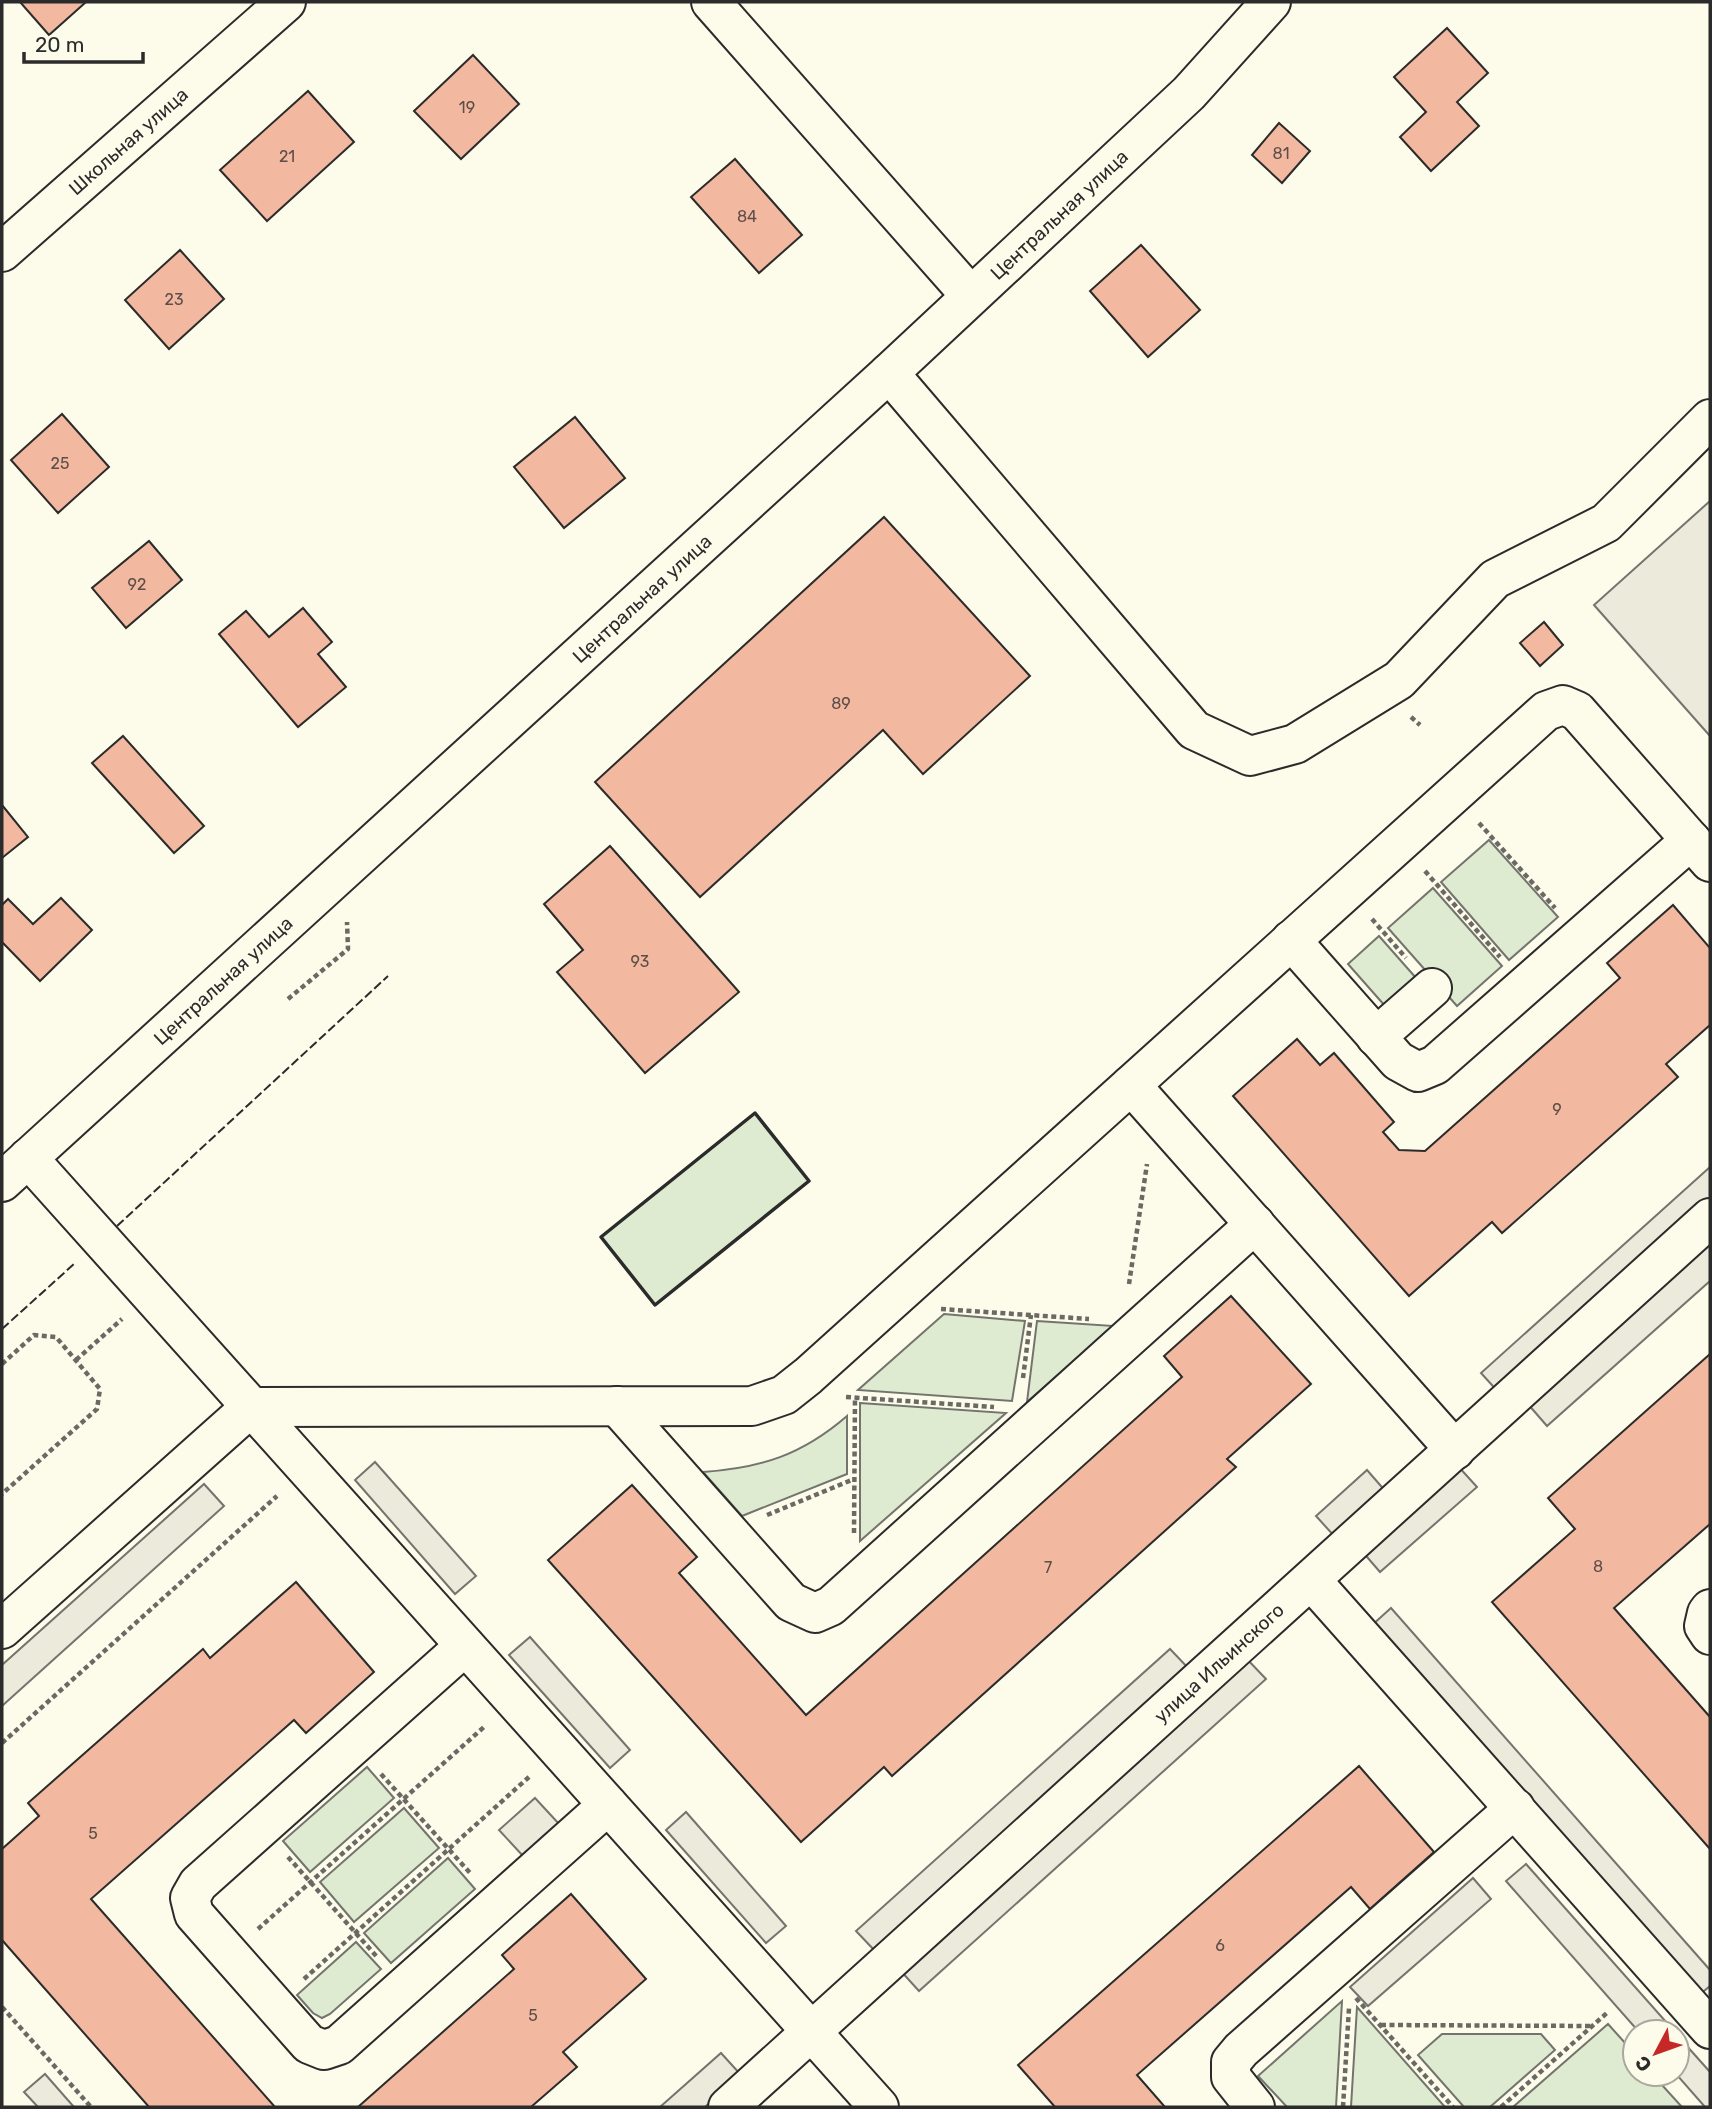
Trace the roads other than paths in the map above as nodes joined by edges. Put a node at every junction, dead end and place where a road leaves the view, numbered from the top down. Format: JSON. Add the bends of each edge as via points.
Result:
{"nodes":[{"id":1,"x":285,"y":2,"type":"edge"},
{"id":2,"x":711,"y":2,"type":"edge"},
{"id":3,"x":1271,"y":2,"type":"edge"},
{"id":4,"x":2,"y":252,"type":"edge"},
{"id":5,"x":970,"y":295,"type":"junction"},
{"id":6,"x":889,"y":373,"type":"junction"},
{"id":7,"x":1710,"y":419,"type":"edge"},
{"id":8,"x":1701,"y":851,"type":"edge"},
{"id":9,"x":1291,"y":940,"type":"junction"},
{"id":10,"x":1432,"y":988,"type":"dead end"},
{"id":11,"x":1376,"y":1037,"type":"junction"},
{"id":12,"x":1131,"y":1085,"type":"junction"},
{"id":13,"x":15,"y":1170,"type":"edge"},
{"id":14,"x":1710,"y":1218,"type":"edge"},
{"id":15,"x":1255,"y":1224,"type":"junction"},
{"id":16,"x":617,"y":1406,"type":"junction"},
{"id":17,"x":251,"y":1407,"type":"junction"},
{"id":18,"x":1455,"y":1450,"type":"junction"},
{"id":19,"x":1311,"y":1580,"type":"junction"},
{"id":20,"x":1710,"y":1609,"type":"edge"},
{"id":21,"x":2,"y":1629,"type":"edge"},
{"id":22,"x":1710,"y":1635,"type":"edge"},
{"id":23,"x":465,"y":1646,"type":"junction"},
{"id":24,"x":608,"y":1805,"type":"junction"},
{"id":25,"x":1515,"y":1808,"type":"junction"},
{"id":26,"x":1709,"y":2025,"type":"edge"},
{"id":27,"x":812,"y":2032,"type":"junction"},
{"id":28,"x":728,"y":2107,"type":"edge"},
{"id":29,"x":879,"y":2107,"type":"edge"},
{"id":30,"x":1255,"y":2107,"type":"edge"}],
"edges":[{"from":1,"to":4,"type":"street","name":"Школьная улица"},
{"from":2,"to":5,"type":"street"},
{"from":3,"to":5,"type":"street","name":"Центральная улица","via":[[1189,93]]},
{"from":5,"to":6,"type":"street","name":"Центральная улица"},
{"from":6,"to":7,"type":"street","via":[[1194,730],[1250,756],[1295,744],[1399,680],[1495,579],[1606,523]]},
{"from":6,"to":13,"type":"street","name":"Центральная улица"},
{"from":8,"to":9,"type":"street","via":[[1577,711],[1563,705],[1546,711]]},
{"from":8,"to":11,"type":"street","via":[[1581,937],[1435,1065],[1418,1072],[1398,1061]]},
{"from":9,"to":11,"type":"street"},
{"from":9,"to":12,"type":"street"},
{"from":10,"to":11,"type":"street"},
{"from":12,"to":15,"type":"street"},
{"from":12,"to":16,"type":"street","via":[[784,1395],[752,1406]]},
{"from":13,"to":17,"type":"street"},
{"from":14,"to":18,"type":"street","name":"улица Ильинского"},
{"from":15,"to":16,"type":"street","via":[[831,1606],[815,1613],[791,1602]]},
{"from":15,"to":18,"type":"street"},
{"from":16,"to":17,"type":"street"},
{"from":17,"to":21,"type":"street"},
{"from":17,"to":23,"type":"street"},
{"from":18,"to":19,"type":"street","name":"улица Ильинского"},
{"from":19,"to":25,"type":"street"},
{"from":19,"to":27,"type":"street","name":"улица Ильинского"},
{"from":20,"to":22,"type":"street","via":[[1704,1626]]},
{"from":23,"to":24,"type":"street"},
{"from":23,"to":24,"type":"street","via":[[198,1884],[190,1898],[194,1914],[274,2005],[309,2043],[324,2050],[339,2045]]},
{"from":24,"to":27,"type":"street"},
{"from":25,"to":26,"type":"street"},
{"from":25,"to":30,"type":"street","via":[[1241,2050],[1231,2062],[1231,2077]]},
{"from":27,"to":28,"type":"street","name":"улица Ильинского"},
{"from":27,"to":29,"type":"street"}]}
